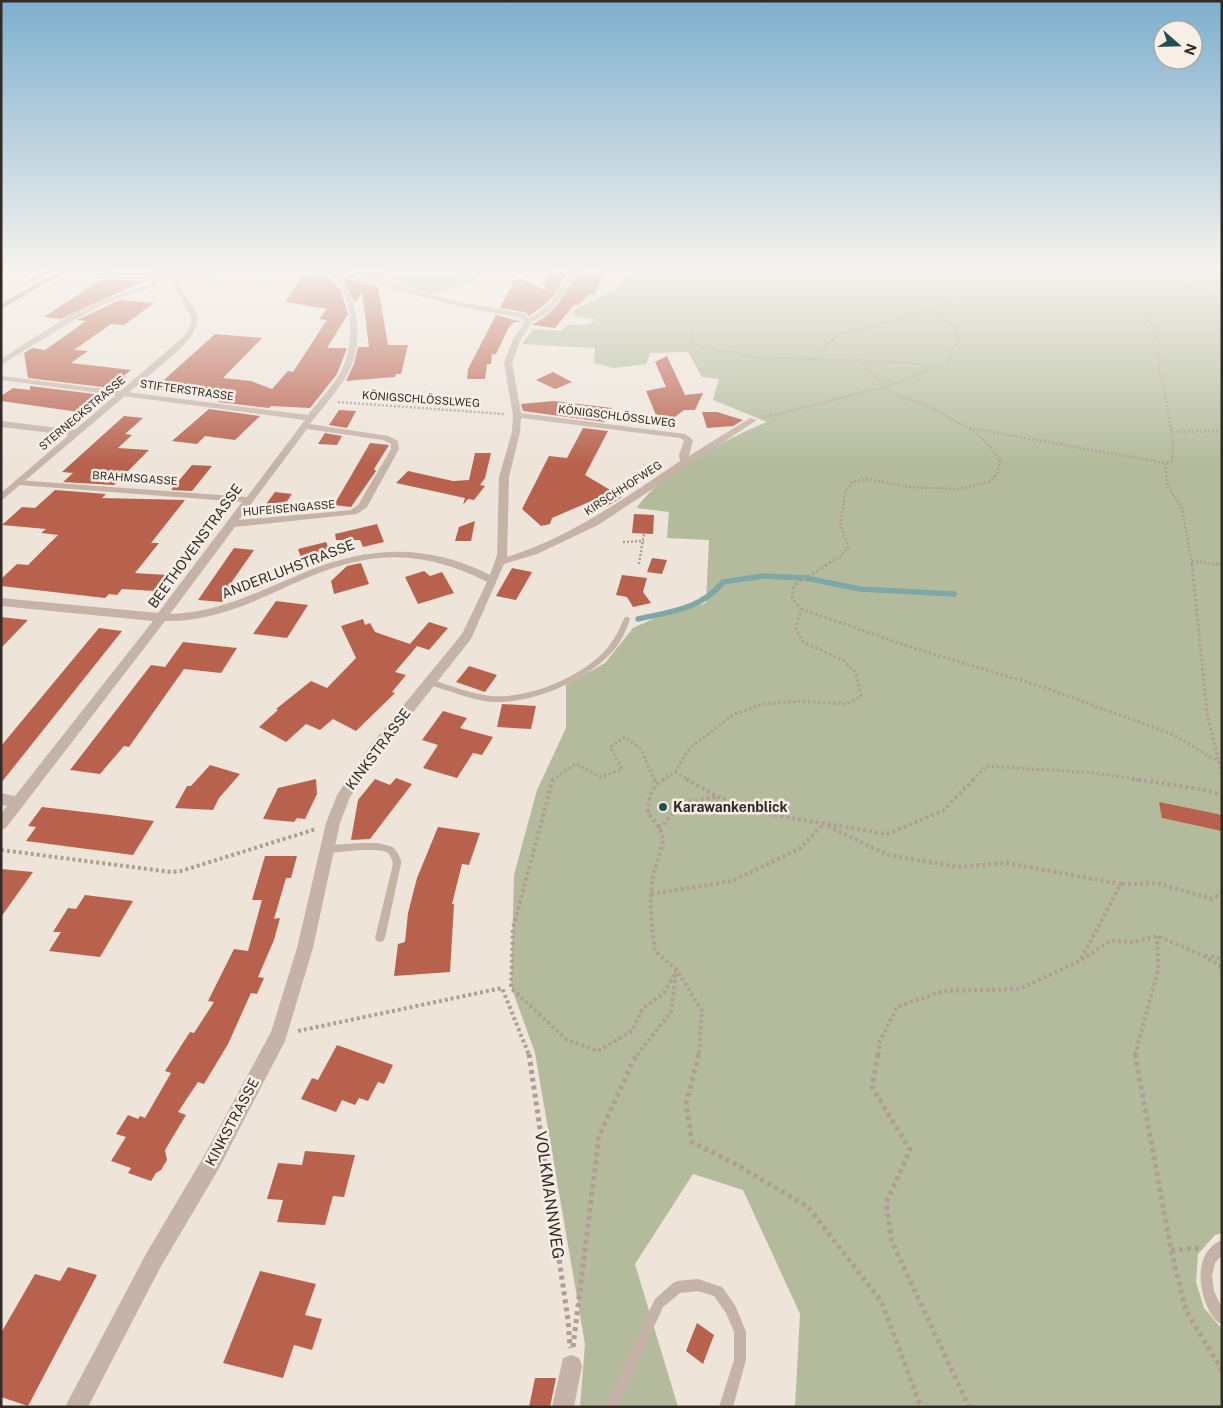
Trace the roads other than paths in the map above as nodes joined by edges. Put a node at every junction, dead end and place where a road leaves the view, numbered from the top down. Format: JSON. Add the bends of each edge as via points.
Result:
{"nodes":[{"id":1,"x":47,"y":334,"type":"edge"},
{"id":2,"x":187,"y":334,"type":"edge"},
{"id":3,"x":353,"y":334,"type":"edge"},
{"id":4,"x":521,"y":334,"type":"edge"},
{"id":5,"x":1,"y":363,"type":"edge"},
{"id":6,"x":1,"y":378,"type":"edge"},
{"id":7,"x":123,"y":393,"type":"junction"},
{"id":8,"x":517,"y":415,"type":"junction"},
{"id":9,"x":310,"y":418,"type":"junction"},
{"id":10,"x":753,"y":420,"type":"road end"},
{"id":11,"x":1,"y":424,"type":"edge"},
{"id":12,"x":304,"y":426,"type":"junction"},
{"id":13,"x":76,"y":433,"type":"junction"},
{"id":14,"x":684,"y":462,"type":"junction"},
{"id":15,"x":19,"y":482,"type":"junction"},
{"id":16,"x":1,"y":498,"type":"edge"},
{"id":17,"x":248,"y":500,"type":"junction"},
{"id":18,"x":230,"y":524,"type":"junction"},
{"id":19,"x":500,"y":562,"type":"junction"},
{"id":20,"x":492,"y":580,"type":"junction"},
{"id":21,"x":1,"y":602,"type":"edge"},
{"id":22,"x":161,"y":618,"type":"junction"},
{"id":23,"x":627,"y":619,"type":"dead end"},
{"id":24,"x":429,"y":682,"type":"junction"},
{"id":25,"x":1,"y":799,"type":"edge"},
{"id":26,"x":18,"y":802,"type":"junction"},
{"id":27,"x":1,"y":824,"type":"edge"},
{"id":28,"x":329,"y":850,"type":"junction"},
{"id":29,"x":380,"y":938,"type":"dead end"},
{"id":30,"x":1222,"y":1246,"type":"edge"},
{"id":31,"x":1222,"y":1318,"type":"edge"},
{"id":32,"x":571,"y":1366,"type":"road end"},
{"id":33,"x":76,"y":1407,"type":"edge"},
{"id":34,"x":563,"y":1407,"type":"edge"},
{"id":35,"x":611,"y":1407,"type":"edge"},
{"id":36,"x":726,"y":1407,"type":"edge"}],
"edges":[{"from":1,"to":5,"type":"street"},
{"from":2,"to":7,"type":"street","name":"STERNECKSTRASSE","via":[[176,348]]},
{"from":3,"to":9,"type":"street","name":"BEETHOVENSTRASSE","via":[[352,353],[343,375]]},
{"from":4,"to":8,"type":"street","name":"KINKSTRASSE","via":[[508,363]]},
{"from":6,"to":7,"type":"street","name":"STIFTERSTRASSE"},
{"from":7,"to":9,"type":"street","name":"STIFTERSTRASSE"},
{"from":7,"to":13,"type":"street","name":"STERNECKSTRASSE"},
{"from":8,"to":14,"type":"street","name":"KÖNIGSCHLÖSSLWEG","via":[[682,436],[689,440]]},
{"from":8,"to":19,"type":"street","name":"KINKSTRASSE","via":[[516,432],[504,476]]},
{"from":9,"to":12,"type":"street","name":"BEETHOVENSTRASSE"},
{"from":10,"to":14,"type":"street","name":"KIRSCHHOFWEG"},
{"from":11,"to":13,"type":"street"},
{"from":12,"to":17,"type":"street","name":"BEETHOVENSTRASSE"},
{"from":12,"to":18,"type":"street","name":"HUFEISENGASSE","via":[[385,438],[395,443],[395,449],[362,507],[342,514]]},
{"from":13,"to":15,"type":"street","name":"STERNECKSTRASSE"},
{"from":14,"to":19,"type":"street","name":"KIRSCHHOFWEG","via":[[594,523],[534,552]]},
{"from":15,"to":16,"type":"street","name":"STERNECKSTRASSE"},
{"from":15,"to":17,"type":"street","name":"BRAHMSGASSE"},
{"from":17,"to":18,"type":"street","name":"BEETHOVENSTRASSE"},
{"from":18,"to":22,"type":"street","name":"BEETHOVENSTRASSE"},
{"from":19,"to":20,"type":"street","name":"KINKSTRASSE"},
{"from":20,"to":22,"type":"street","name":"ANDERLUHSTRASSE","via":[[431,558],[408,554],[371,555],[344,561],[223,610]]},
{"from":20,"to":24,"type":"street","name":"KINKSTRASSE","via":[[467,636]]},
{"from":21,"to":22,"type":"street","name":"ANDERLUHSTRASSE"},
{"from":22,"to":26,"type":"street","name":"BEETHOVENSTRASSE"},
{"from":23,"to":24,"type":"lane","via":[[617,641],[599,661],[586,671],[530,694],[498,699]]},
{"from":24,"to":28,"type":"street","name":"KINKSTRASSE","via":[[356,774],[333,823]]},
{"from":25,"to":26,"type":"street"},
{"from":26,"to":27,"type":"street","name":"BEETHOVENSTRASSE"},
{"from":28,"to":29,"type":"lane","via":[[381,847],[395,854],[397,864]]},
{"from":28,"to":33,"type":"street","name":"KINKSTRASSE","via":[[279,1035],[153,1260]]},
{"from":30,"to":31,"type":"lane","via":[[1209,1261],[1207,1288],[1214,1309]]},
{"from":32,"to":34,"type":"street"},
{"from":35,"to":36,"type":"lane","via":[[659,1303],[677,1287],[698,1285],[718,1291],[731,1309],[740,1332],[740,1360]]}]}
